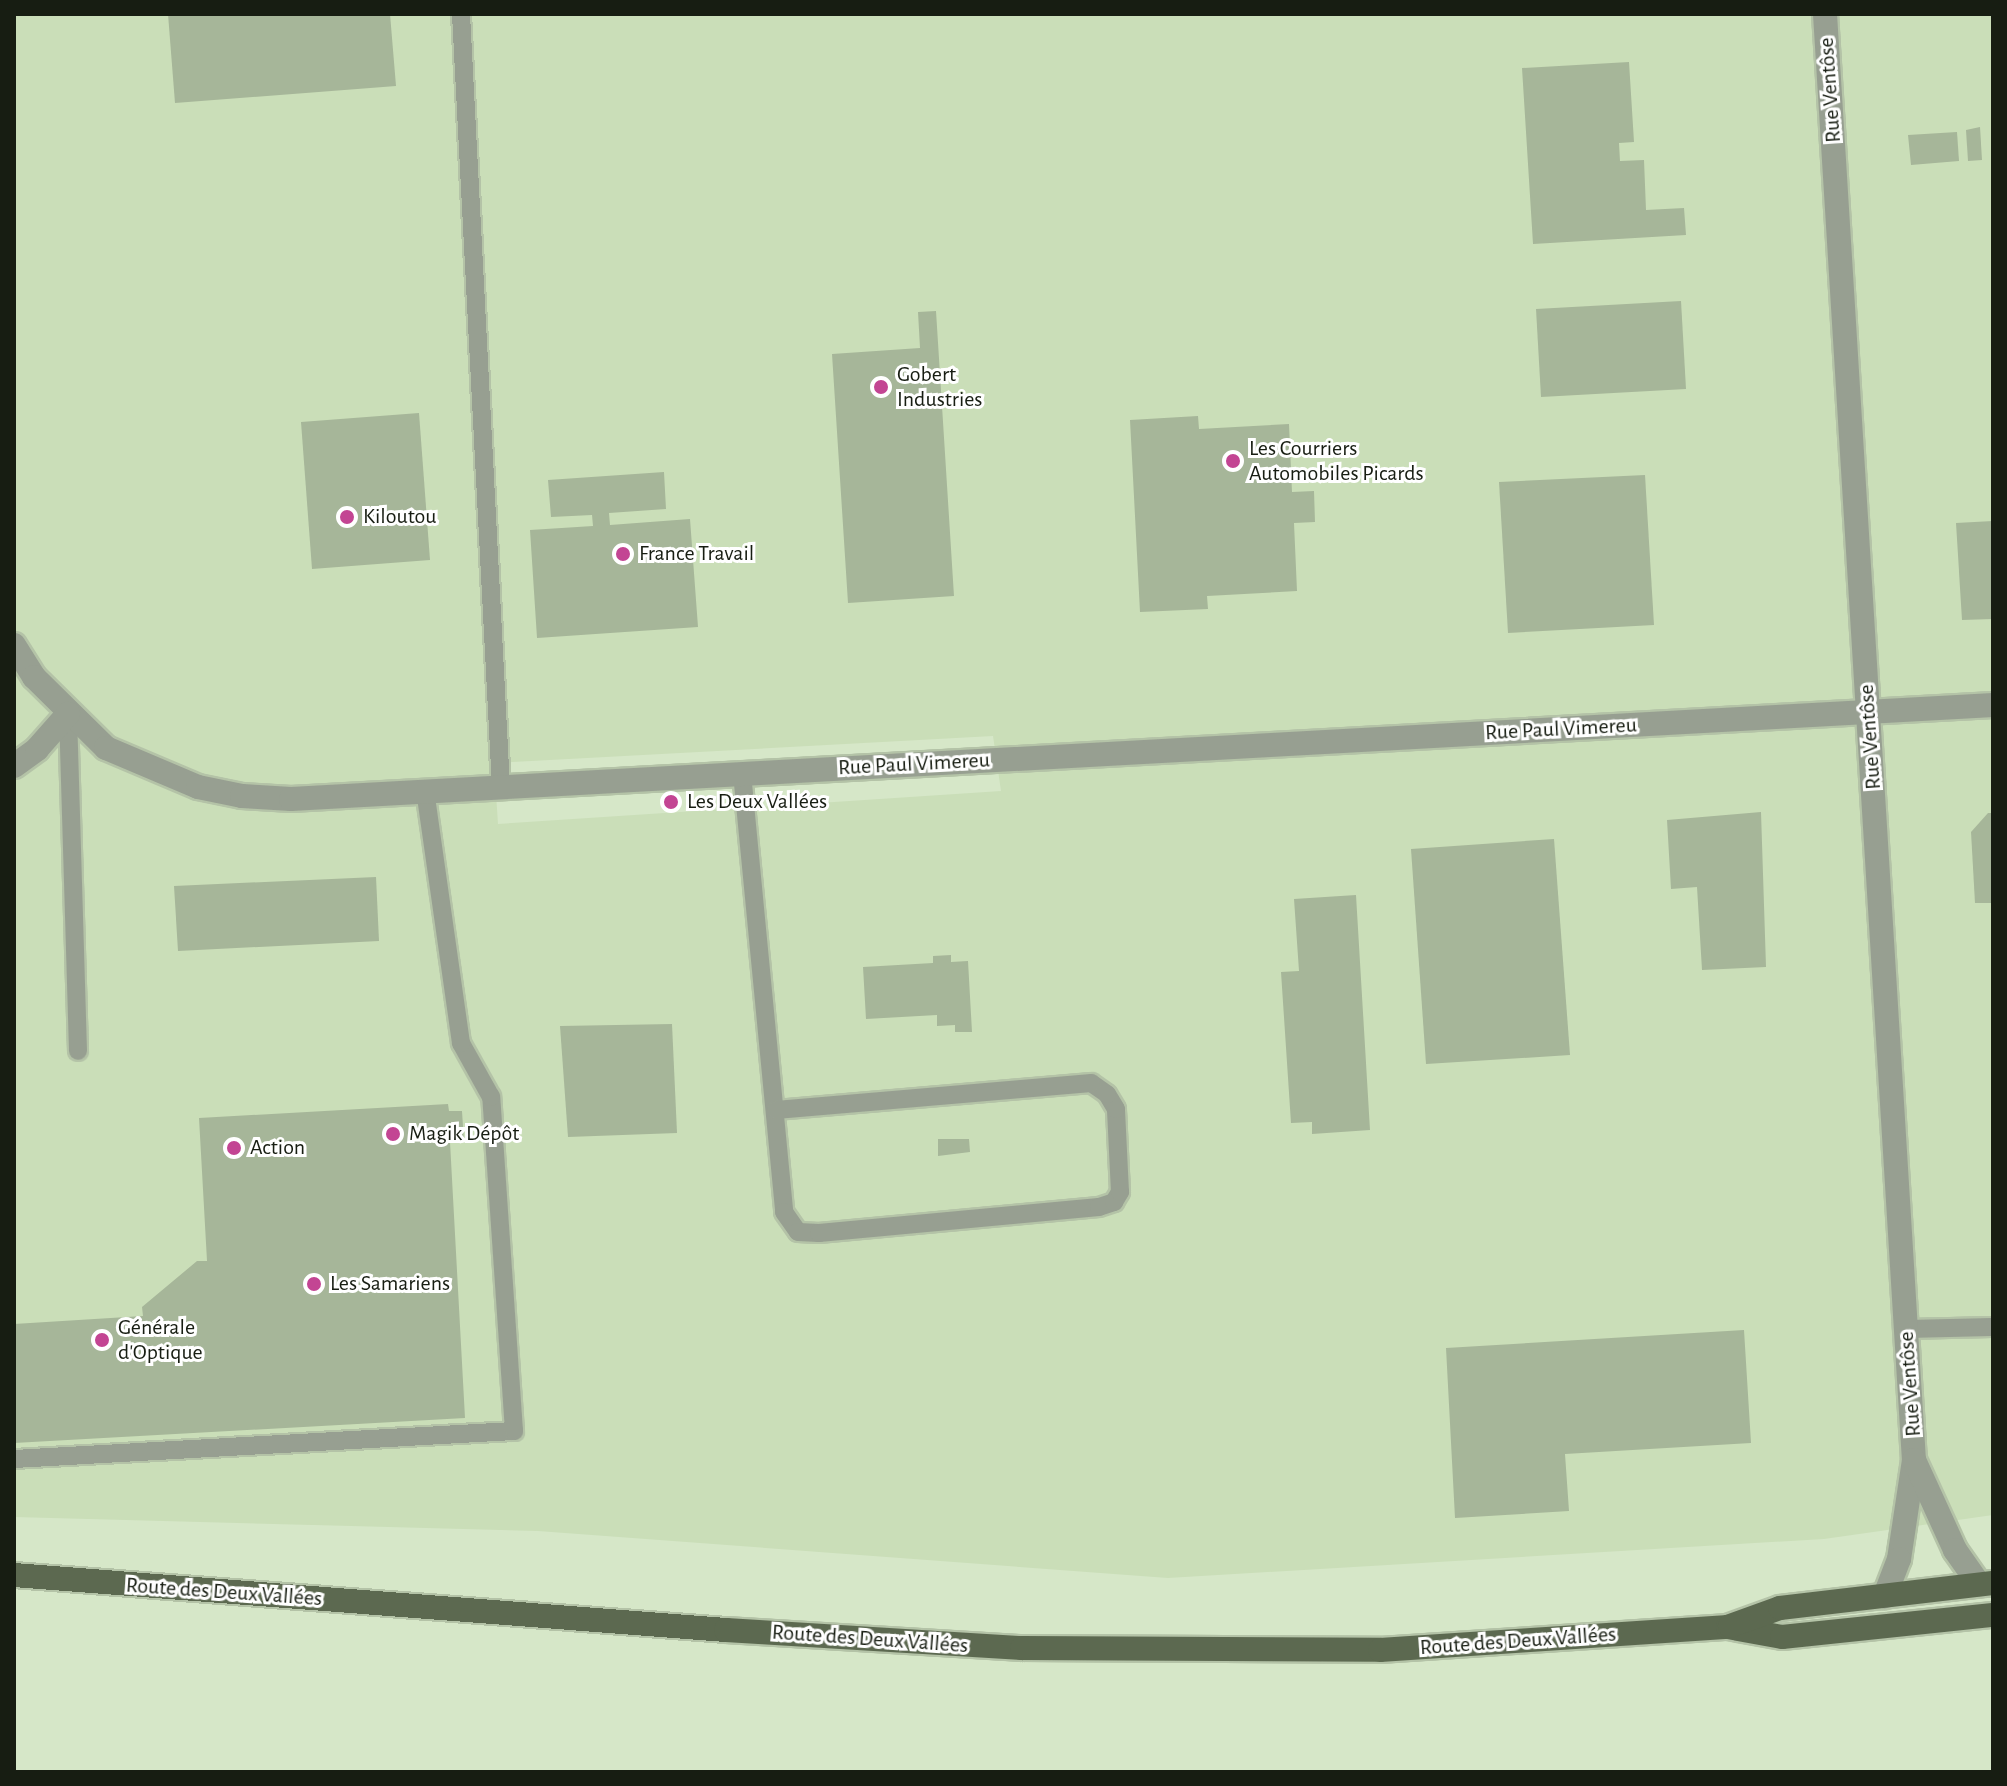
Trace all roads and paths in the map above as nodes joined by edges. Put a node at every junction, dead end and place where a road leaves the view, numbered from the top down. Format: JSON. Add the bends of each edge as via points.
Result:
{"nodes":[{"id":1,"x":461,"y":14,"type":"edge"},
{"id":2,"x":1825,"y":14,"type":"edge"},
{"id":3,"x":14,"y":645,"type":"edge"},
{"id":4,"x":1993,"y":705,"type":"edge"},
{"id":5,"x":1869,"y":711,"type":"junction"},
{"id":6,"x":68,"y":714,"type":"junction"},
{"id":7,"x":14,"y":766,"type":"edge"},
{"id":8,"x":742,"y":773,"type":"junction"},
{"id":9,"x":501,"y":787,"type":"junction"},
{"id":10,"x":425,"y":791,"type":"junction"},
{"id":11,"x":78,"y":1051,"type":"dead end"},
{"id":12,"x":776,"y":1110,"type":"junction"},
{"id":13,"x":1993,"y":1327,"type":"edge"},
{"id":14,"x":1906,"y":1329,"type":"junction"},
{"id":15,"x":14,"y":1459,"type":"edge"},
{"id":16,"x":1914,"y":1460,"type":"junction"},
{"id":17,"x":14,"y":1575,"type":"edge"},
{"id":18,"x":1986,"y":1584,"type":"edge"},
{"id":19,"x":1885,"y":1596,"type":"junction"},
{"id":20,"x":1993,"y":1615,"type":"edge"},
{"id":21,"x":1728,"y":1627,"type":"junction"}],
"edges":[{"from":1,"to":9,"type":"lane"},
{"from":2,"to":5,"type":"street","name":"Rue Ventôse"},
{"from":3,"to":6,"type":"street","name":"Rue Paul Vimereu"},
{"from":4,"to":5,"type":"street","name":"Rue Paul Vimereu"},
{"from":5,"to":8,"type":"street","name":"Rue Paul Vimereu"},
{"from":5,"to":14,"type":"street","name":"Rue Ventôse"},
{"from":6,"to":7,"type":"street"},
{"from":6,"to":10,"type":"street","name":"Rue Paul Vimereu","via":[[106,748],[198,787],[291,799]]},
{"from":6,"to":11,"type":"lane"},
{"from":8,"to":9,"type":"street","name":"Rue Paul Vimereu"},
{"from":8,"to":12,"type":"lane"},
{"from":9,"to":10,"type":"street","name":"Rue Paul Vimereu"},
{"from":10,"to":15,"type":"lane","via":[[461,1043],[491,1097],[514,1431]]},
{"from":12,"to":12,"type":"lane","via":[[784,1212],[798,1232],[1099,1207],[1114,1202],[1120,1192],[1116,1109],[1091,1083]]},
{"from":13,"to":14,"type":"lane"},
{"from":14,"to":16,"type":"street","name":"Rue Ventôse"},
{"from":16,"to":18,"type":"street","name":"Rue Ventôse","via":[[1955,1550]]},
{"from":16,"to":19,"type":"street","name":"Rue Ventôse","via":[[1899,1559]]},
{"from":17,"to":21,"type":"main road","name":"Route des Deux Vallées","via":[[1022,1648],[1380,1650]]},
{"from":18,"to":19,"type":"main road","name":"Route des Deux Vallées"},
{"from":19,"to":21,"type":"main road","name":"Route des Deux Vallées","via":[[1780,1608]]},
{"from":20,"to":21,"type":"main road","name":"Route des Deux Vallées","via":[[1782,1637]]}]}
